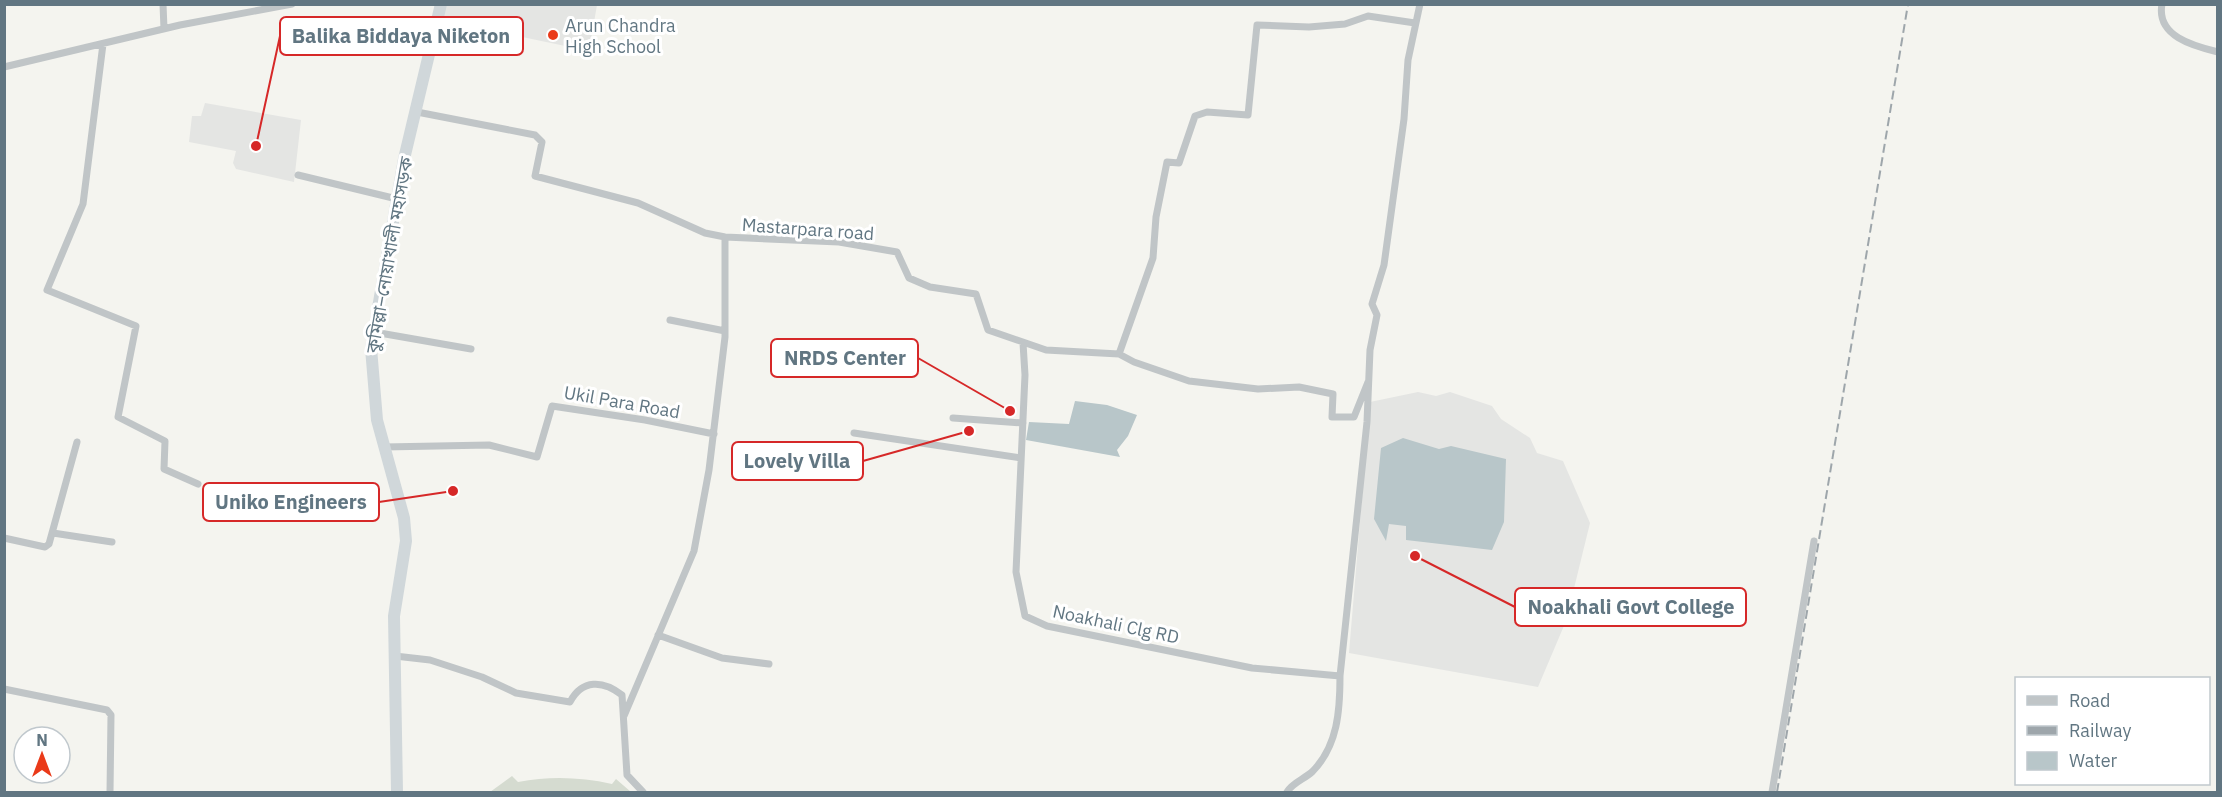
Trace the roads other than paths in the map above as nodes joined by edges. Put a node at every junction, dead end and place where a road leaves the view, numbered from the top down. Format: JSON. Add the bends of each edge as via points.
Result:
{"nodes":[{"id":1,"x":163,"y":4,"type":"edge"},
{"id":2,"x":292,"y":4,"type":"edge"},
{"id":3,"x":441,"y":4,"type":"edge"},
{"id":4,"x":1420,"y":4,"type":"edge"},
{"id":5,"x":2162,"y":4,"type":"edge"},
{"id":6,"x":1415,"y":23,"type":"junction"},
{"id":7,"x":164,"y":29,"type":"junction"},
{"id":8,"x":103,"y":44,"type":"junction"},
{"id":9,"x":2217,"y":52,"type":"edge"},
{"id":10,"x":4,"y":67,"type":"edge"},
{"id":11,"x":417,"y":112,"type":"junction"},
{"id":12,"x":298,"y":175,"type":"dead end"},
{"id":13,"x":397,"y":199,"type":"junction"},
{"id":14,"x":725,"y":237,"type":"junction"},
{"id":15,"x":670,"y":320,"type":"dead end"},
{"id":16,"x":725,"y":331,"type":"junction"},
{"id":17,"x":374,"y":333,"type":"junction"},
{"id":18,"x":1023,"y":343,"type":"junction"},
{"id":19,"x":471,"y":349,"type":"dead end"},
{"id":20,"x":1119,"y":354,"type":"junction"},
{"id":21,"x":1368,"y":382,"type":"junction"},
{"id":22,"x":953,"y":418,"type":"dead end"},
{"id":23,"x":1023,"y":423,"type":"junction"},
{"id":24,"x":854,"y":433,"type":"dead end"},
{"id":25,"x":714,"y":434,"type":"junction"},
{"id":26,"x":77,"y":442,"type":"dead end"},
{"id":27,"x":384,"y":447,"type":"junction"},
{"id":28,"x":1021,"y":458,"type":"junction"},
{"id":29,"x":198,"y":484,"type":"dead end"},
{"id":30,"x":53,"y":533,"type":"junction"},
{"id":31,"x":4,"y":538,"type":"edge"},
{"id":32,"x":1814,"y":541,"type":"dead end"},
{"id":33,"x":112,"y":542,"type":"dead end"},
{"id":34,"x":658,"y":635,"type":"junction"},
{"id":35,"x":395,"y":656,"type":"junction"},
{"id":36,"x":769,"y":664,"type":"dead end"},
{"id":37,"x":1340,"y":676,"type":"junction"},
{"id":38,"x":4,"y":689,"type":"edge"},
{"id":39,"x":624,"y":716,"type":"junction"},
{"id":40,"x":110,"y":792,"type":"edge"},
{"id":41,"x":397,"y":792,"type":"edge"},
{"id":42,"x":643,"y":792,"type":"edge"},
{"id":43,"x":1287,"y":792,"type":"edge"},
{"id":44,"x":1772,"y":792,"type":"edge"}],
"edges":[{"from":1,"to":7,"type":"street"},
{"from":2,"to":7,"type":"street"},
{"from":3,"to":11,"type":"highway","name":"কুমিল্লা–নোয়াখালী মহাসড়ক"},
{"from":4,"to":6,"type":"street"},
{"from":5,"to":9,"type":"street","via":[[2161,20],[2166,29],[2198,47]]},
{"from":6,"to":20,"type":"street","via":[[1368,16],[1336,25],[1257,25],[1248,115],[1207,112],[1195,116],[1179,163],[1167,162],[1153,258]]},
{"from":6,"to":21,"type":"street","via":[[1384,265],[1372,304],[1377,315]]},
{"from":7,"to":8,"type":"street"},
{"from":8,"to":10,"type":"street"},
{"from":8,"to":29,"type":"street","via":[[83,204],[46,290],[136,326],[118,417],[165,441],[164,469]]},
{"from":11,"to":13,"type":"highway","name":"কুমিল্লা–নোয়াখালী মহাসড়ক"},
{"from":11,"to":14,"type":"street","name":"Mastarpara road","via":[[535,135],[542,142],[536,176],[638,203],[705,233]]},
{"from":12,"to":13,"type":"street"},
{"from":13,"to":17,"type":"highway","name":"কুমিল্লা–নোয়াখালী মহাসড়ক"},
{"from":14,"to":16,"type":"street"},
{"from":14,"to":18,"type":"street","name":"Mastarpara road","via":[[839,242],[897,252],[909,278],[930,287],[976,294],[988,330]]},
{"from":15,"to":16,"type":"street"},
{"from":16,"to":25,"type":"street"},
{"from":17,"to":19,"type":"street"},
{"from":17,"to":27,"type":"highway","name":"কুমিল্লা–নোয়াখালী মহাসড়ক","via":[[371,364]]},
{"from":18,"to":20,"type":"street","name":"Mastarpara road","via":[[1046,350]]},
{"from":18,"to":23,"type":"street","name":"Noakhali Clg RD"},
{"from":20,"to":21,"type":"street","name":"Mastarpara road","via":[[1189,381],[1258,389],[1299,387],[1333,394],[1332,417],[1354,417]]},
{"from":21,"to":37,"type":"street"},
{"from":22,"to":23,"type":"street"},
{"from":23,"to":28,"type":"street","name":"Noakhali Clg RD"},
{"from":24,"to":28,"type":"street"},
{"from":25,"to":27,"type":"street","name":"Ukil Para Road","via":[[552,406],[537,457],[489,445]]},
{"from":25,"to":34,"type":"street","via":[[694,551]]},
{"from":26,"to":30,"type":"street"},
{"from":27,"to":35,"type":"highway","name":"কুমিল্লা–নোয়াখালী মহাসড়ক","via":[[404,518],[405,540],[394,616]]},
{"from":28,"to":37,"type":"street","name":"Noakhali Clg RD","via":[[1016,572],[1024,616],[1030,621],[1252,668]]},
{"from":30,"to":31,"type":"street","via":[[45,548]]},
{"from":30,"to":33,"type":"street"},
{"from":32,"to":44,"type":"street"},
{"from":34,"to":36,"type":"street","via":[[722,658]]},
{"from":34,"to":39,"type":"street"},
{"from":35,"to":39,"type":"street","via":[[430,660],[516,693],[570,702],[586,684],[613,688],[622,695]]},
{"from":35,"to":41,"type":"highway","name":"কুমিল্লা–নোয়াখালী মহাসড়ক"},
{"from":37,"to":43,"type":"street","via":[[1332,745],[1312,772]]},
{"from":38,"to":40,"type":"street","via":[[107,710],[111,715]]},
{"from":39,"to":42,"type":"street","via":[[627,775]]}]}
